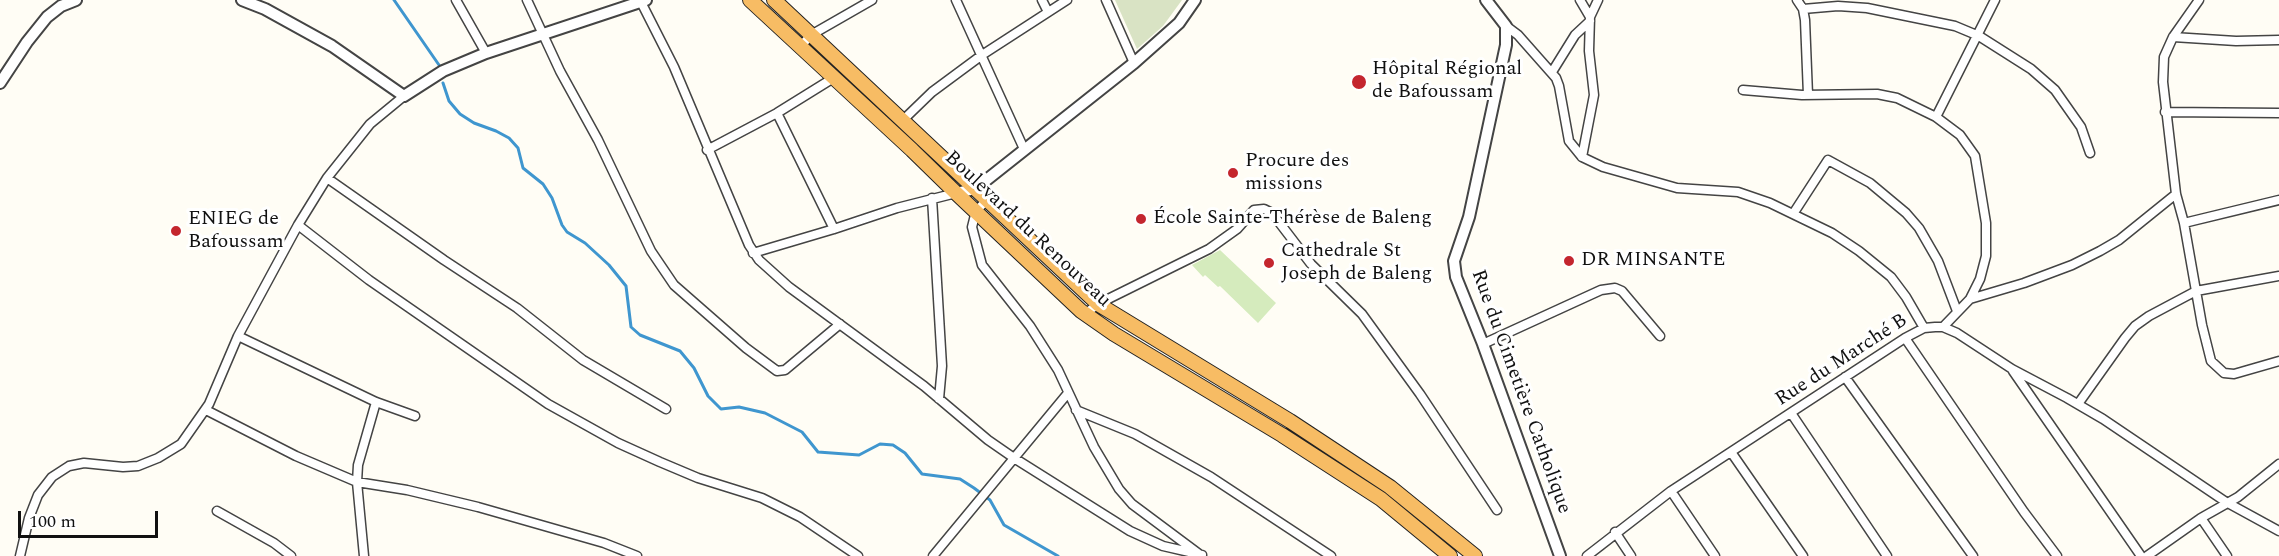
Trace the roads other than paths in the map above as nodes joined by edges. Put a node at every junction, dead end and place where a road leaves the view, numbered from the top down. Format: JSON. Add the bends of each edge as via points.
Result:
{"nodes":[{"id":1,"x":76,"y":0,"type":"edge"},
{"id":2,"x":242,"y":0,"type":"edge"},
{"id":3,"x":456,"y":0,"type":"edge"},
{"id":4,"x":527,"y":0,"type":"edge"},
{"id":5,"x":750,"y":0,"type":"edge"},
{"id":6,"x":774,"y":0,"type":"edge"},
{"id":7,"x":872,"y":0,"type":"edge"},
{"id":8,"x":956,"y":0,"type":"edge"},
{"id":9,"x":1042,"y":0,"type":"edge"},
{"id":10,"x":1067,"y":0,"type":"edge"},
{"id":11,"x":1106,"y":0,"type":"edge"},
{"id":12,"x":1195,"y":0,"type":"edge"},
{"id":13,"x":1486,"y":0,"type":"edge"},
{"id":14,"x":1580,"y":0,"type":"edge"},
{"id":15,"x":1598,"y":0,"type":"edge"},
{"id":16,"x":1797,"y":0,"type":"edge"},
{"id":17,"x":1995,"y":0,"type":"edge"},
{"id":18,"x":2199,"y":0,"type":"edge"},
{"id":19,"x":643,"y":1,"type":"edge"},
{"id":20,"x":1803,"y":9,"type":"junction"},
{"id":21,"x":1048,"y":12,"type":"junction"},
{"id":22,"x":1590,"y":19,"type":"junction"},
{"id":23,"x":1506,"y":26,"type":"junction"},
{"id":24,"x":542,"y":33,"type":"junction"},
{"id":25,"x":811,"y":35,"type":"junction"},
{"id":26,"x":1979,"y":36,"type":"junction"},
{"id":27,"x":2173,"y":38,"type":"junction"},
{"id":28,"x":2279,"y":40,"type":"edge"},
{"id":29,"x":801,"y":46,"type":"junction"},
{"id":30,"x":486,"y":52,"type":"junction"},
{"id":31,"x":982,"y":55,"type":"junction"},
{"id":32,"x":1134,"y":63,"type":"junction"},
{"id":33,"x":1552,"y":72,"type":"junction"},
{"id":34,"x":835,"y":77,"type":"junction"},
{"id":35,"x":0,"y":83,"type":"edge"},
{"id":36,"x":1743,"y":90,"type":"dead end"},
{"id":37,"x":1808,"y":95,"type":"junction"},
{"id":38,"x":404,"y":96,"type":"junction"},
{"id":39,"x":2165,"y":112,"type":"junction"},
{"id":40,"x":777,"y":113,"type":"junction"},
{"id":41,"x":2279,"y":113,"type":"edge"},
{"id":42,"x":1936,"y":117,"type":"junction"},
{"id":43,"x":901,"y":122,"type":"junction"},
{"id":44,"x":1024,"y":149,"type":"junction"},
{"id":45,"x":707,"y":150,"type":"junction"},
{"id":46,"x":2090,"y":153,"type":"dead end"},
{"id":47,"x":1582,"y":156,"type":"junction"},
{"id":48,"x":327,"y":178,"type":"junction"},
{"id":49,"x":975,"y":189,"type":"junction"},
{"id":50,"x":956,"y":193,"type":"junction"},
{"id":51,"x":2176,"y":194,"type":"junction"},
{"id":52,"x":932,"y":198,"type":"junction"},
{"id":53,"x":2279,"y":200,"type":"edge"},
{"id":54,"x":986,"y":201,"type":"junction"},
{"id":55,"x":976,"y":211,"type":"junction"},
{"id":56,"x":1793,"y":214,"type":"junction"},
{"id":57,"x":2184,"y":223,"type":"junction"},
{"id":58,"x":298,"y":225,"type":"junction"},
{"id":59,"x":834,"y":230,"type":"junction"},
{"id":60,"x":753,"y":252,"type":"junction"},
{"id":61,"x":2279,"y":276,"type":"edge"},
{"id":62,"x":2196,"y":291,"type":"junction"},
{"id":63,"x":1970,"y":300,"type":"junction"},
{"id":64,"x":1098,"y":304,"type":"junction"},
{"id":65,"x":1957,"y":311,"type":"junction"},
{"id":66,"x":1085,"y":314,"type":"junction"},
{"id":67,"x":840,"y":324,"type":"junction"},
{"id":68,"x":1943,"y":327,"type":"junction"},
{"id":69,"x":1924,"y":328,"type":"junction"},
{"id":70,"x":238,"y":336,"type":"junction"},
{"id":71,"x":1660,"y":336,"type":"dead end"},
{"id":72,"x":1905,"y":338,"type":"junction"},
{"id":73,"x":1483,"y":344,"type":"junction"},
{"id":74,"x":2279,"y":361,"type":"edge"},
{"id":75,"x":1199,"y":367,"type":"junction"},
{"id":76,"x":2012,"y":369,"type":"junction"},
{"id":77,"x":1845,"y":377,"type":"junction"},
{"id":78,"x":1192,"y":380,"type":"junction"},
{"id":79,"x":1068,"y":393,"type":"junction"},
{"id":80,"x":939,"y":399,"type":"junction"},
{"id":81,"x":376,"y":402,"type":"junction"},
{"id":82,"x":2078,"y":404,"type":"junction"},
{"id":83,"x":666,"y":409,"type":"dead end"},
{"id":84,"x":206,"y":410,"type":"junction"},
{"id":85,"x":1076,"y":410,"type":"junction"},
{"id":86,"x":1791,"y":413,"type":"junction"},
{"id":87,"x":415,"y":416,"type":"dead end"},
{"id":88,"x":1290,"y":421,"type":"junction"},
{"id":89,"x":1282,"y":435,"type":"junction"},
{"id":90,"x":1731,"y":452,"type":"junction"},
{"id":91,"x":1014,"y":458,"type":"junction"},
{"id":92,"x":2279,"y":464,"type":"edge"},
{"id":93,"x":357,"y":482,"type":"junction"},
{"id":94,"x":1390,"y":487,"type":"junction"},
{"id":95,"x":1671,"y":491,"type":"junction"},
{"id":96,"x":1381,"y":499,"type":"junction"},
{"id":97,"x":2226,"y":502,"type":"junction"},
{"id":98,"x":1497,"y":510,"type":"dead end"},
{"id":99,"x":217,"y":511,"type":"dead end"},
{"id":100,"x":2201,"y":518,"type":"junction"},
{"id":101,"x":2279,"y":531,"type":"edge"},
{"id":102,"x":1615,"y":532,"type":"junction"},
{"id":103,"x":20,"y":556,"type":"edge"},
{"id":104,"x":291,"y":556,"type":"edge"},
{"id":105,"x":364,"y":556,"type":"edge"},
{"id":106,"x":637,"y":556,"type":"edge"},
{"id":107,"x":858,"y":556,"type":"edge"},
{"id":108,"x":933,"y":556,"type":"edge"},
{"id":109,"x":1202,"y":556,"type":"edge"},
{"id":110,"x":1331,"y":556,"type":"edge"},
{"id":111,"x":1450,"y":556,"type":"edge"},
{"id":112,"x":1475,"y":556,"type":"edge"},
{"id":113,"x":1560,"y":556,"type":"edge"},
{"id":114,"x":1587,"y":556,"type":"edge"},
{"id":115,"x":1631,"y":556,"type":"edge"},
{"id":116,"x":1715,"y":556,"type":"edge"},
{"id":117,"x":1803,"y":556,"type":"edge"},
{"id":118,"x":1887,"y":556,"type":"edge"},
{"id":119,"x":1973,"y":556,"type":"edge"},
{"id":120,"x":2057,"y":556,"type":"edge"},
{"id":121,"x":2141,"y":556,"type":"edge"},
{"id":122,"x":2148,"y":556,"type":"edge"},
{"id":123,"x":2227,"y":556,"type":"edge"}],
"edges":[{"from":1,"to":35,"type":"street","via":[[47,17]]},
{"from":2,"to":38,"type":"street","via":[[332,46]]},
{"from":3,"to":30,"type":"street"},
{"from":4,"to":24,"type":"street"},
{"from":5,"to":29,"type":"highway","name":"Boulevard du Renouveau"},
{"from":6,"to":25,"type":"highway","name":"Boulevard du Renouveau"},
{"from":7,"to":25,"type":"street"},
{"from":8,"to":31,"type":"street"},
{"from":9,"to":21,"type":"street"},
{"from":10,"to":21,"type":"street"},
{"from":11,"to":32,"type":"street"},
{"from":12,"to":32,"type":"street","via":[[1179,23]]},
{"from":13,"to":23,"type":"street"},
{"from":14,"to":22,"type":"street"},
{"from":15,"to":22,"type":"street"},
{"from":16,"to":20,"type":"street"},
{"from":17,"to":26,"type":"street"},
{"from":18,"to":27,"type":"street"},
{"from":19,"to":24,"type":"street"},
{"from":19,"to":45,"type":"street"},
{"from":20,"to":26,"type":"street","via":[[1867,8],[1955,26]]},
{"from":20,"to":37,"type":"street"},
{"from":21,"to":31,"type":"street"},
{"from":22,"to":33,"type":"street","via":[[1570,41]]},
{"from":22,"to":47,"type":"street","via":[[1594,95]]},
{"from":23,"to":33,"type":"street"},
{"from":23,"to":73,"type":"street","name":"Rue du Cimetière Catholique","via":[[1506,45],[1469,217],[1454,261],[1456,277]]},
{"from":24,"to":30,"type":"street"},
{"from":24,"to":67,"type":"street","via":[[651,251],[674,285],[777,371],[785,370]]},
{"from":25,"to":29,"type":"street"},
{"from":25,"to":43,"type":"highway","name":"Boulevard du Renouveau"},
{"from":26,"to":42,"type":"street"},
{"from":26,"to":46,"type":"street","via":[[2031,69],[2055,90],[2081,127]]},
{"from":27,"to":28,"type":"street"},
{"from":27,"to":39,"type":"street","via":[[2164,57]]},
{"from":29,"to":34,"type":"highway","name":"Boulevard du Renouveau"},
{"from":30,"to":38,"type":"street","via":[[443,71]]},
{"from":31,"to":43,"type":"street","via":[[932,92]]},
{"from":31,"to":44,"type":"street"},
{"from":32,"to":44,"type":"street"},
{"from":33,"to":47,"type":"street","via":[[1559,86],[1569,141]]},
{"from":34,"to":40,"type":"street"},
{"from":34,"to":50,"type":"highway","name":"Boulevard du Renouveau"},
{"from":36,"to":37,"type":"street"},
{"from":37,"to":42,"type":"street","via":[[1877,94],[1897,98]]},
{"from":38,"to":48,"type":"street","via":[[370,124]]},
{"from":39,"to":41,"type":"street"},
{"from":39,"to":51,"type":"street"},
{"from":40,"to":45,"type":"street"},
{"from":40,"to":59,"type":"street"},
{"from":42,"to":63,"type":"street","via":[[1960,135],[1975,156],[1987,241],[1983,267]]},
{"from":43,"to":49,"type":"highway","name":"Boulevard du Renouveau"},
{"from":44,"to":49,"type":"street"},
{"from":45,"to":60,"type":"street"},
{"from":47,"to":56,"type":"street","via":[[1603,167],[1677,188],[1738,192]]},
{"from":48,"to":58,"type":"street"},
{"from":48,"to":83,"type":"street","via":[[517,308],[583,360]]},
{"from":49,"to":50,"type":"street"},
{"from":49,"to":54,"type":"highway","name":"Boulevard du Renouveau"},
{"from":50,"to":52,"type":"street"},
{"from":50,"to":55,"type":"highway","name":"Boulevard du Renouveau"},
{"from":51,"to":57,"type":"street"},
{"from":51,"to":63,"type":"street","via":[[2120,240],[2100,251],[2072,265]]},
{"from":52,"to":59,"type":"street"},
{"from":52,"to":80,"type":"street","via":[[942,366]]},
{"from":53,"to":57,"type":"street"},
{"from":54,"to":55,"type":"street"},
{"from":54,"to":64,"type":"highway","name":"Boulevard du Renouveau"},
{"from":55,"to":66,"type":"highway","name":"Boulevard du Renouveau"},
{"from":55,"to":79,"type":"street","via":[[973,236],[982,265],[1030,326]]},
{"from":56,"to":65,"type":"street","via":[[1828,160],[1870,183],[1919,228],[1938,261]]},
{"from":56,"to":69,"type":"street","via":[[1832,233],[1881,267],[1906,297]]},
{"from":57,"to":62,"type":"street"},
{"from":58,"to":70,"type":"street"},
{"from":58,"to":107,"type":"street","via":[[369,280],[548,404],[651,459],[742,491],[800,517]]},
{"from":59,"to":60,"type":"street"},
{"from":60,"to":67,"type":"street","via":[[789,287]]},
{"from":61,"to":62,"type":"street"},
{"from":62,"to":74,"type":"street","via":[[2211,361],[2218,369],[2234,374]]},
{"from":62,"to":82,"type":"street","via":[[2135,326]]},
{"from":63,"to":65,"type":"street"},
{"from":64,"to":66,"type":"street"},
{"from":64,"to":75,"type":"highway","name":"Boulevard du Renouveau"},
{"from":64,"to":98,"type":"street","via":[[1209,249],[1237,229],[1254,210],[1272,213],[1311,264],[1362,314]]},
{"from":65,"to":68,"type":"street"},
{"from":66,"to":78,"type":"highway","name":"Boulevard du Renouveau"},
{"from":67,"to":80,"type":"street"},
{"from":68,"to":69,"type":"street","name":"Rue du Marché B"},
{"from":68,"to":76,"type":"street"},
{"from":69,"to":72,"type":"street","name":"Rue du Marché B"},
{"from":70,"to":81,"type":"street"},
{"from":70,"to":84,"type":"street"},
{"from":71,"to":73,"type":"street","via":[[1622,291],[1614,288],[1601,290]]},
{"from":72,"to":77,"type":"street","name":"Rue du Marché B"},
{"from":72,"to":120,"type":"street"},
{"from":73,"to":113,"type":"street","name":"Rue du Cimetière Catholique"},
{"from":75,"to":78,"type":"highway"},
{"from":75,"to":88,"type":"highway","name":"Boulevard du Renouveau"},
{"from":76,"to":82,"type":"street"},
{"from":76,"to":121,"type":"street"},
{"from":77,"to":86,"type":"street","name":"Rue du Marché B"},
{"from":77,"to":119,"type":"street"},
{"from":78,"to":89,"type":"highway","name":"Boulevard du Renouveau"},
{"from":79,"to":85,"type":"street"},
{"from":79,"to":91,"type":"street"},
{"from":80,"to":91,"type":"street"},
{"from":81,"to":87,"type":"street"},
{"from":81,"to":93,"type":"street"},
{"from":82,"to":97,"type":"street"},
{"from":84,"to":93,"type":"street"},
{"from":84,"to":103,"type":"street","via":[[181,444],[158,458],[138,466],[84,463],[69,466],[52,477],[38,495]]},
{"from":85,"to":109,"type":"street","via":[[1119,489]]},
{"from":85,"to":110,"type":"street","via":[[1135,434],[1210,477]]},
{"from":86,"to":90,"type":"street","name":"Rue du Marché B"},
{"from":86,"to":118,"type":"street"},
{"from":88,"to":89,"type":"highway"},
{"from":88,"to":94,"type":"highway","name":"Boulevard du Renouveau"},
{"from":89,"to":96,"type":"highway","name":"Boulevard du Renouveau"},
{"from":90,"to":95,"type":"street","name":"Rue du Marché B"},
{"from":90,"to":117,"type":"street"},
{"from":91,"to":108,"type":"street"},
{"from":91,"to":109,"type":"street","via":[[1130,531],[1163,546]]},
{"from":92,"to":97,"type":"street"},
{"from":93,"to":105,"type":"street"},
{"from":93,"to":106,"type":"street","via":[[407,490],[513,517]]},
{"from":94,"to":96,"type":"highway"},
{"from":94,"to":112,"type":"highway","name":"Boulevard du Renouveau"},
{"from":95,"to":102,"type":"street","name":"Rue du Marché B"},
{"from":95,"to":116,"type":"street"},
{"from":96,"to":111,"type":"highway","name":"Boulevard du Renouveau"},
{"from":97,"to":100,"type":"street"},
{"from":97,"to":101,"type":"street"},
{"from":99,"to":104,"type":"street"},
{"from":100,"to":122,"type":"street"},
{"from":100,"to":123,"type":"street"},
{"from":102,"to":114,"type":"street","name":"Rue du Marché B"},
{"from":102,"to":115,"type":"street"}]}
